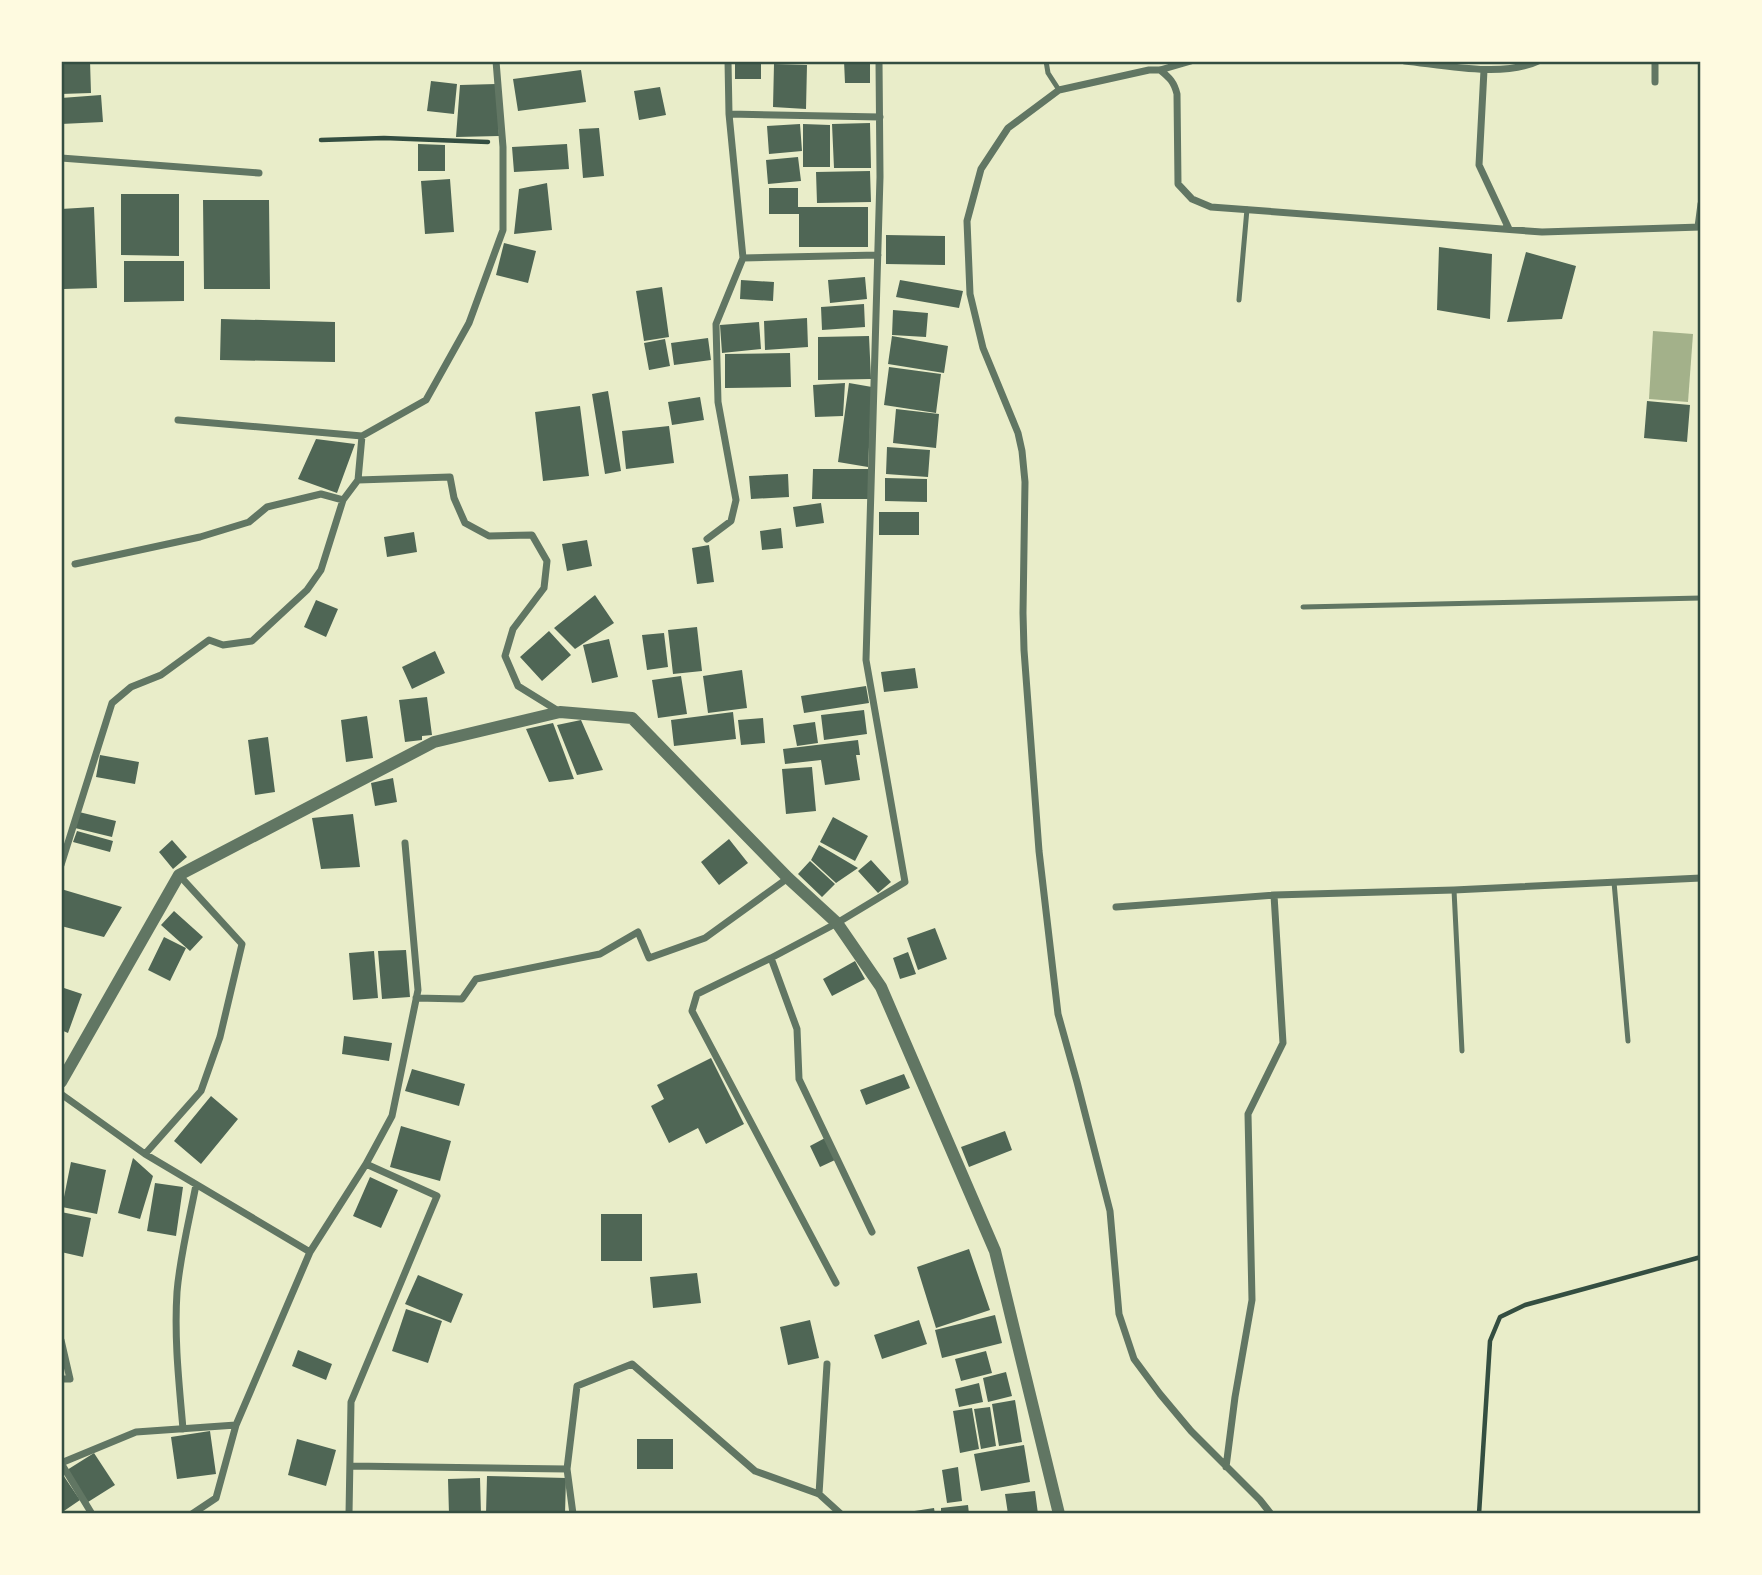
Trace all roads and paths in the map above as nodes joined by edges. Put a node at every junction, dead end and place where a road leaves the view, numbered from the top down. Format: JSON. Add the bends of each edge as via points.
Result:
{"nodes":[{"id":1,"x":496,"y":61,"type":"edge"},
{"id":2,"x":728,"y":61,"type":"edge"},
{"id":3,"x":879,"y":61,"type":"edge"},
{"id":4,"x":1046,"y":61,"type":"edge"},
{"id":5,"x":1146,"y":61,"type":"edge"},
{"id":6,"x":1191,"y":61,"type":"edge"},
{"id":7,"x":1405,"y":61,"type":"edge"},
{"id":8,"x":1538,"y":61,"type":"edge"},
{"id":9,"x":1655,"y":61,"type":"edge"},
{"id":10,"x":1484,"y":70,"type":"junction"},
{"id":11,"x":1149,"y":71,"type":"junction"},
{"id":12,"x":1160,"y":71,"type":"junction"},
{"id":13,"x":1655,"y":82,"type":"dead end"},
{"id":14,"x":1059,"y":90,"type":"junction"},
{"id":15,"x":729,"y":114,"type":"junction"},
{"id":16,"x":880,"y":117,"type":"junction"},
{"id":17,"x":321,"y":140,"type":"dead end"},
{"id":18,"x":503,"y":143,"type":"junction"},
{"id":19,"x":61,"y":159,"type":"edge"},
{"id":20,"x":259,"y":173,"type":"dead end"},
{"id":21,"x":1701,"y":204,"type":"edge"},
{"id":22,"x":1247,"y":209,"type":"junction"},
{"id":23,"x":1699,"y":227,"type":"edge"},
{"id":24,"x":1509,"y":229,"type":"junction"},
{"id":25,"x":878,"y":255,"type":"junction"},
{"id":26,"x":743,"y":258,"type":"junction"},
{"id":27,"x":1239,"y":300,"type":"dead end"},
{"id":28,"x":178,"y":420,"type":"dead end"},
{"id":29,"x":362,"y":436,"type":"junction"},
{"id":30,"x":358,"y":480,"type":"junction"},
{"id":31,"x":343,"y":500,"type":"junction"},
{"id":32,"x":707,"y":539,"type":"dead end"},
{"id":33,"x":75,"y":564,"type":"dead end"},
{"id":34,"x":1701,"y":598,"type":"edge"},
{"id":35,"x":1303,"y":607,"type":"dead end"},
{"id":36,"x":560,"y":712,"type":"junction"},
{"id":37,"x":405,"y":843,"type":"dead end"},
{"id":38,"x":61,"y":865,"type":"edge"},
{"id":39,"x":179,"y":875,"type":"junction"},
{"id":40,"x":788,"y":878,"type":"junction"},
{"id":41,"x":1701,"y":878,"type":"edge"},
{"id":42,"x":1615,"y":882,"type":"junction"},
{"id":43,"x":1454,"y":890,"type":"junction"},
{"id":44,"x":1274,"y":895,"type":"junction"},
{"id":45,"x":1116,"y":907,"type":"dead end"},
{"id":46,"x":837,"y":923,"type":"junction"},
{"id":47,"x":771,"y":958,"type":"junction"},
{"id":48,"x":416,"y":998,"type":"junction"},
{"id":49,"x":1628,"y":1041,"type":"dead end"},
{"id":50,"x":1462,"y":1051,"type":"dead end"},
{"id":51,"x":61,"y":1082,"type":"edge"},
{"id":52,"x":61,"y":1094,"type":"edge"},
{"id":53,"x":145,"y":1154,"type":"junction"},
{"id":54,"x":366,"y":1164,"type":"junction"},
{"id":55,"x":196,"y":1185,"type":"junction"},
{"id":56,"x":872,"y":1233,"type":"dead end"},
{"id":57,"x":310,"y":1252,"type":"junction"},
{"id":58,"x":1701,"y":1257,"type":"edge"},
{"id":59,"x":836,"y":1283,"type":"dead end"},
{"id":60,"x":61,"y":1340,"type":"edge"},
{"id":61,"x":827,"y":1364,"type":"dead end"},
{"id":62,"x":61,"y":1379,"type":"edge"},
{"id":63,"x":236,"y":1425,"type":"junction"},
{"id":64,"x":183,"y":1429,"type":"junction"},
{"id":65,"x":61,"y":1463,"type":"edge"},
{"id":66,"x":351,"y":1466,"type":"junction"},
{"id":67,"x":1226,"y":1467,"type":"junction"},
{"id":68,"x":567,"y":1469,"type":"junction"},
{"id":69,"x":819,"y":1494,"type":"junction"},
{"id":70,"x":92,"y":1514,"type":"edge"},
{"id":71,"x":192,"y":1514,"type":"edge"},
{"id":72,"x":349,"y":1514,"type":"edge"},
{"id":73,"x":573,"y":1514,"type":"edge"},
{"id":74,"x":841,"y":1514,"type":"edge"},
{"id":75,"x":1059,"y":1514,"type":"edge"},
{"id":76,"x":1271,"y":1514,"type":"edge"},
{"id":77,"x":1479,"y":1514,"type":"edge"}],
"edges":[{"from":1,"to":18,"type":"street"},
{"from":2,"to":15,"type":"street"},
{"from":3,"to":16,"type":"street"},
{"from":4,"to":14,"type":"lane"},
{"from":5,"to":11,"type":"lane"},
{"from":6,"to":12,"type":"street"},
{"from":7,"to":10,"type":"street"},
{"from":8,"to":10,"type":"street","via":[[1526,67]]},
{"from":9,"to":13,"type":"street"},
{"from":10,"to":24,"type":"street","via":[[1479,165]]},
{"from":11,"to":12,"type":"street"},
{"from":11,"to":14,"type":"street"},
{"from":12,"to":22,"type":"street","via":[[1170,77],[1177,94],[1178,184],[1192,199],[1211,207]]},
{"from":14,"to":67,"type":"street","via":[[1008,128],[981,169],[967,222],[970,294],[983,348],[1022,451],[1024,650],[1039,851],[1058,1014],[1110,1211],[1119,1314],[1135,1359],[1191,1431]]},
{"from":15,"to":16,"type":"street"},
{"from":15,"to":26,"type":"street"},
{"from":16,"to":25,"type":"street"},
{"from":17,"to":18,"type":"path"},
{"from":18,"to":29,"type":"street","via":[[503,230],[469,323],[426,400]]},
{"from":19,"to":20,"type":"street"},
{"from":21,"to":23,"type":"street"},
{"from":22,"to":24,"type":"street"},
{"from":22,"to":27,"type":"lane"},
{"from":23,"to":24,"type":"street"},
{"from":25,"to":26,"type":"street"},
{"from":25,"to":46,"type":"street","via":[[866,660],[905,881]]},
{"from":26,"to":32,"type":"street","via":[[716,324],[718,402],[736,500],[731,521]]},
{"from":28,"to":29,"type":"street"},
{"from":29,"to":30,"type":"street"},
{"from":30,"to":31,"type":"street"},
{"from":30,"to":36,"type":"street","via":[[450,477],[465,523],[489,536],[531,535],[547,561],[544,588],[513,629],[505,656],[518,686]]},
{"from":31,"to":33,"type":"street","via":[[321,494],[267,507],[249,522],[200,537]]},
{"from":31,"to":38,"type":"street","via":[[321,570],[307,590],[253,641],[223,645],[209,640],[112,703]]},
{"from":34,"to":35,"type":"lane"},
{"from":36,"to":39,"type":"street","via":[[434,742]]},
{"from":36,"to":40,"type":"street","via":[[632,718]]},
{"from":37,"to":48,"type":"street"},
{"from":39,"to":51,"type":"street"},
{"from":39,"to":53,"type":"street","via":[[243,944],[201,1091]]},
{"from":40,"to":46,"type":"street"},
{"from":40,"to":48,"type":"street","via":[[705,938],[649,958],[638,932],[600,954],[476,979],[462,999]]},
{"from":41,"to":42,"type":"street"},
{"from":42,"to":43,"type":"street"},
{"from":42,"to":49,"type":"lane"},
{"from":43,"to":44,"type":"street"},
{"from":43,"to":50,"type":"lane"},
{"from":44,"to":45,"type":"street"},
{"from":44,"to":67,"type":"street","via":[[1283,1043],[1248,1114],[1252,1300]]},
{"from":46,"to":47,"type":"street"},
{"from":46,"to":75,"type":"street","via":[[881,986],[995,1251]]},
{"from":47,"to":56,"type":"street","via":[[797,1029],[799,1079]]},
{"from":47,"to":59,"type":"street","via":[[697,994],[692,1011]]},
{"from":48,"to":54,"type":"street","via":[[393,1116]]},
{"from":52,"to":53,"type":"street"},
{"from":53,"to":55,"type":"street"},
{"from":54,"to":57,"type":"street"},
{"from":54,"to":66,"type":"street","via":[[437,1196],[351,1402]]},
{"from":55,"to":57,"type":"street"},
{"from":55,"to":64,"type":"street","via":[[177,1294],[176,1354]]},
{"from":57,"to":63,"type":"street"},
{"from":58,"to":77,"type":"path","via":[[1525,1305],[1500,1317],[1490,1342]]},
{"from":60,"to":62,"type":"street","via":[[70,1379]]},
{"from":61,"to":69,"type":"street"},
{"from":63,"to":64,"type":"street"},
{"from":63,"to":71,"type":"street","via":[[216,1498]]},
{"from":64,"to":65,"type":"street","via":[[136,1432]]},
{"from":65,"to":70,"type":"street"},
{"from":66,"to":68,"type":"street"},
{"from":66,"to":72,"type":"street"},
{"from":67,"to":76,"type":"street"},
{"from":68,"to":69,"type":"street","via":[[577,1386],[632,1364],[755,1471]]},
{"from":68,"to":73,"type":"street"},
{"from":69,"to":74,"type":"street"}]}
